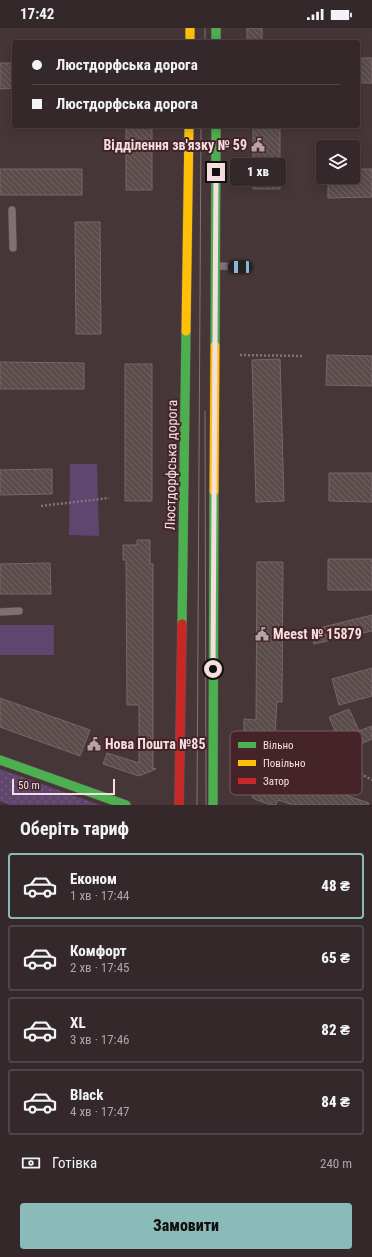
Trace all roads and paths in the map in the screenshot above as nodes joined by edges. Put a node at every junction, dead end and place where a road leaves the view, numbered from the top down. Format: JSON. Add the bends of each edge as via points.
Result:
{"nodes":[{"id":1,"x":190,"y":28,"type":"edge"},
{"id":2,"x":216,"y":28,"type":"edge"},
{"id":3,"x":190,"y":40,"type":"edge"},
{"id":4,"x":216,"y":40,"type":"edge"},
{"id":5,"x":189,"y":128,"type":"edge"},
{"id":6,"x":216,"y":128,"type":"edge"},
{"id":7,"x":12,"y":210,"type":"dead end"},
{"id":8,"x":13,"y":248,"type":"dead end"},
{"id":9,"x":216,"y":266,"type":"junction"},
{"id":10,"x":246,"y":267,"type":"dead end"},
{"id":11,"x":240,"y":355,"type":"dead end"},
{"id":12,"x":302,"y":356,"type":"dead end"},
{"id":13,"x":109,"y":498,"type":"dead end"},
{"id":14,"x":41,"y":506,"type":"dead end"},
{"id":15,"x":19,"y":611,"type":"dead end"},
{"id":16,"x":0,"y":612,"type":"edge"},
{"id":17,"x":0,"y":760,"type":"edge"},
{"id":18,"x":362,"y":775,"type":"edge"},
{"id":19,"x":372,"y":780,"type":"edge"},
{"id":20,"x":126,"y":805,"type":"edge"},
{"id":21,"x":179,"y":805,"type":"edge"},
{"id":22,"x":213,"y":805,"type":"edge"}],
"edges":[{"from":1,"to":3,"type":"main road"},
{"from":2,"to":4,"type":"main road"},
{"from":5,"to":21,"type":"main road","name":"Люстдорфська дорога"},
{"from":6,"to":9,"type":"main road"},
{"from":7,"to":8,"type":"lane"},
{"from":9,"to":10,"type":"lane"},
{"from":9,"to":22,"type":"main road"},
{"from":11,"to":12,"type":"path"},
{"from":13,"to":14,"type":"path"},
{"from":15,"to":16,"type":"lane"},
{"from":17,"to":20,"type":"main road"},
{"from":18,"to":19,"type":"path"}]}
